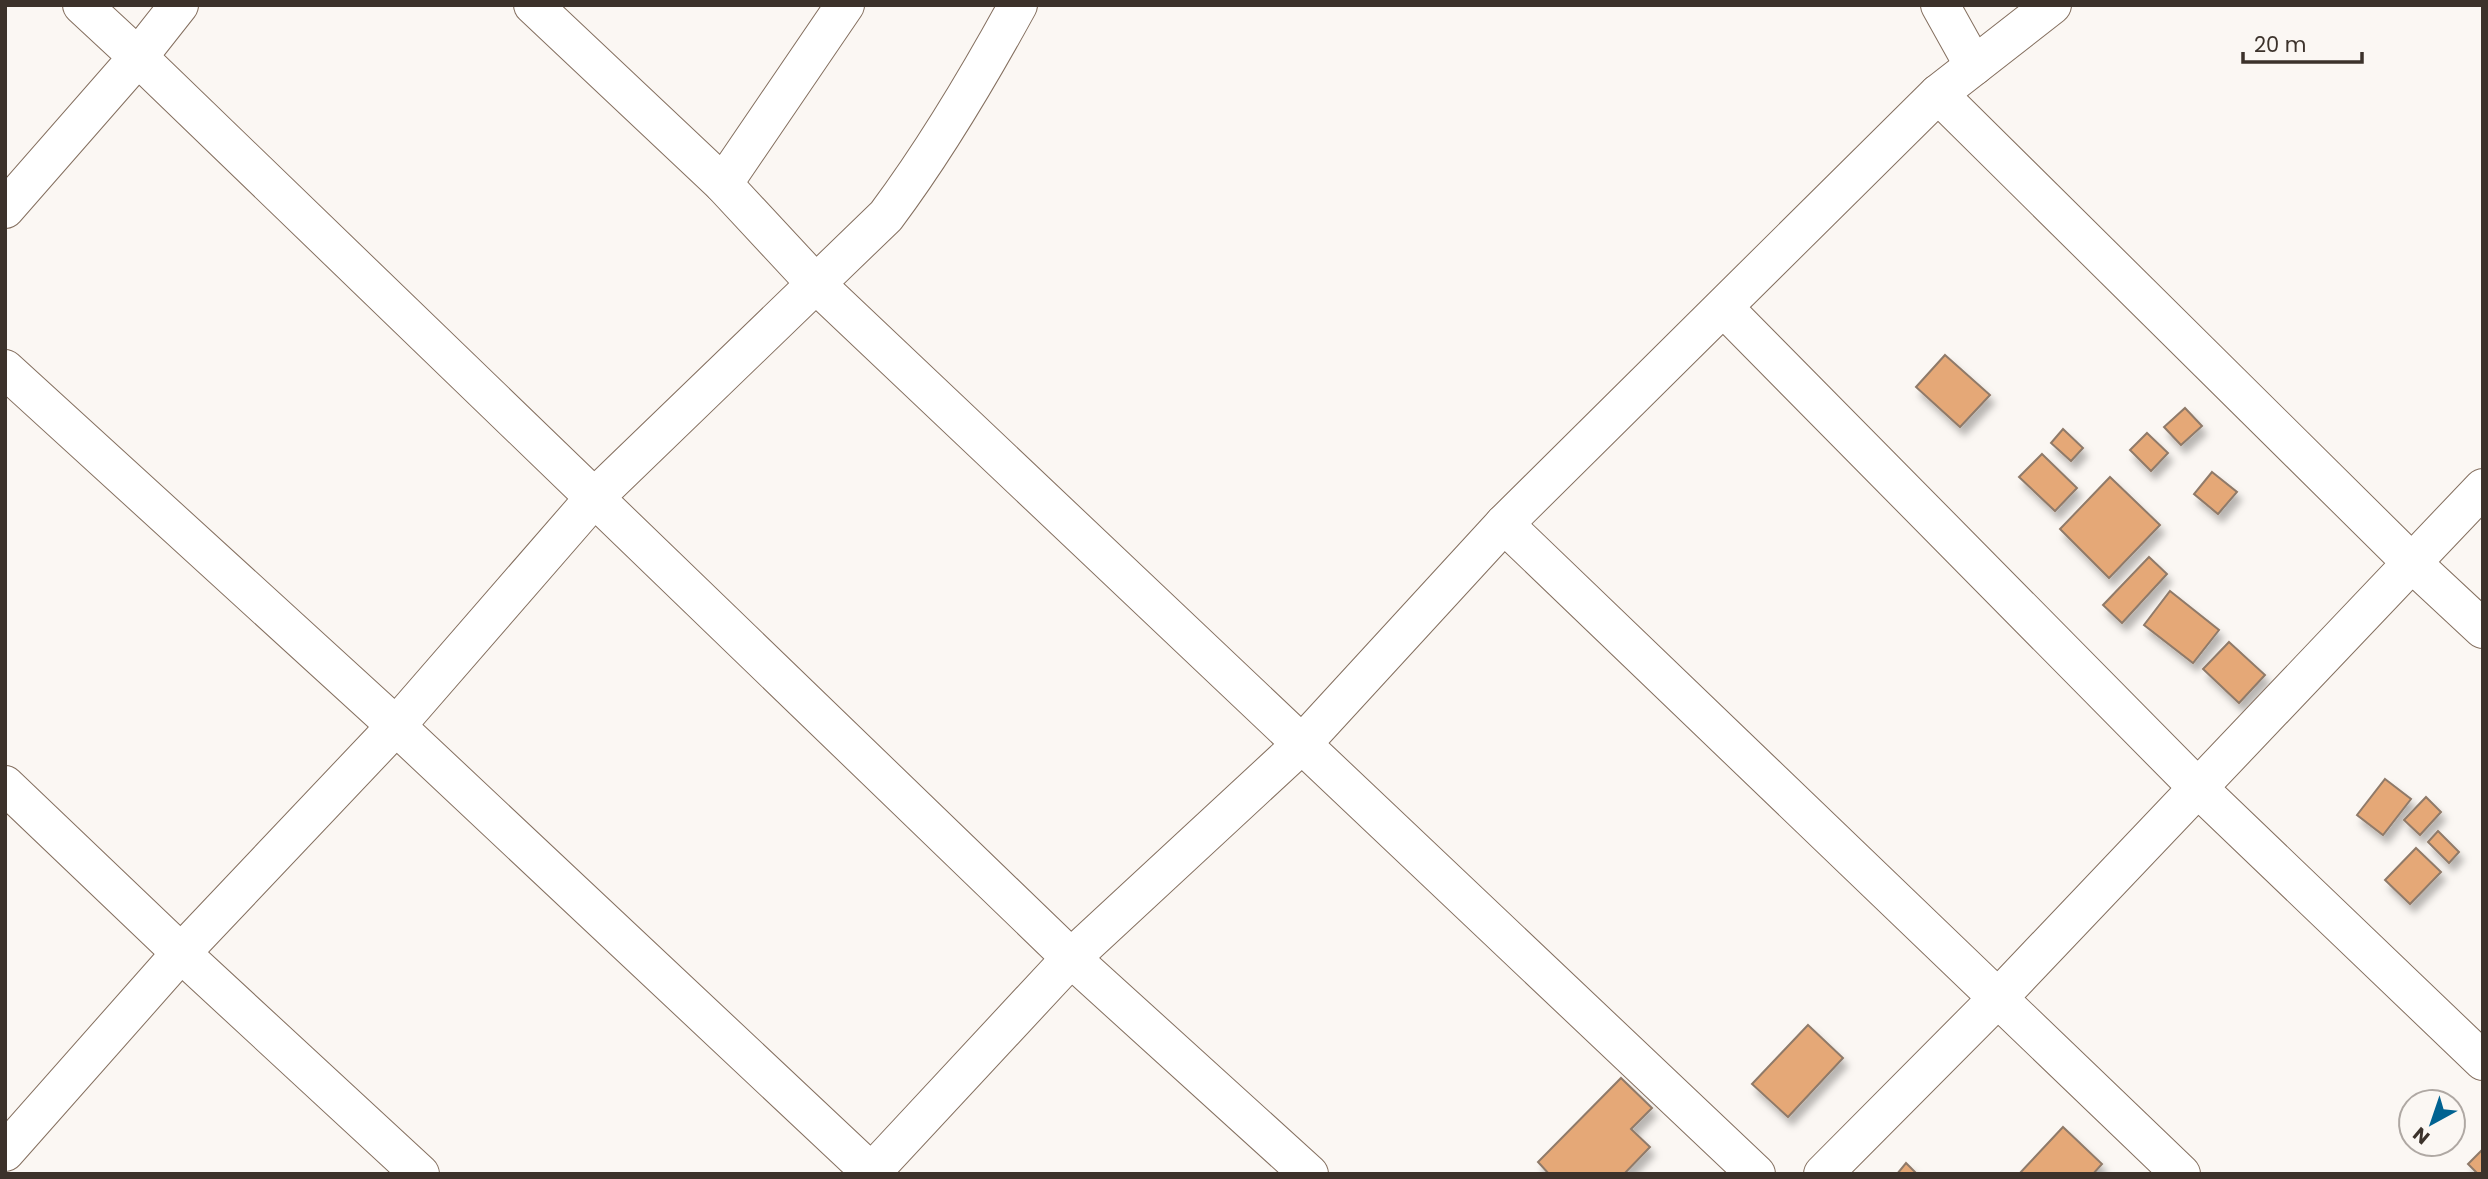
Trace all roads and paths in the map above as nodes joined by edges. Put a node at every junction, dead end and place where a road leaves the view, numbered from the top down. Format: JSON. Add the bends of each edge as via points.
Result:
{"nodes":[{"id":1,"x":82,"y":5,"type":"edge"},
{"id":2,"x":179,"y":5,"type":"edge"},
{"id":3,"x":533,"y":5,"type":"edge"},
{"id":4,"x":845,"y":5,"type":"edge"},
{"id":5,"x":1018,"y":5,"type":"edge"},
{"id":6,"x":1940,"y":5,"type":"edge"},
{"id":7,"x":2052,"y":5,"type":"edge"},
{"id":8,"x":138,"y":57,"type":"junction"},
{"id":9,"x":1974,"y":66,"type":"junction"},
{"id":10,"x":1938,"y":94,"type":"junction"},
{"id":11,"x":723,"y":184,"type":"junction"},
{"id":12,"x":5,"y":209,"type":"edge"},
{"id":13,"x":816,"y":284,"type":"junction"},
{"id":14,"x":1724,"y":308,"type":"junction"},
{"id":15,"x":5,"y":369,"type":"edge"},
{"id":16,"x":2483,"y":488,"type":"edge"},
{"id":17,"x":595,"y":497,"type":"junction"},
{"id":18,"x":1504,"y":524,"type":"junction"},
{"id":19,"x":2411,"y":562,"type":"junction"},
{"id":20,"x":2483,"y":629,"type":"edge"},
{"id":21,"x":396,"y":726,"type":"junction"},
{"id":22,"x":1301,"y":745,"type":"junction"},
{"id":23,"x":5,"y":785,"type":"edge"},
{"id":24,"x":2199,"y":789,"type":"junction"},
{"id":25,"x":181,"y":953,"type":"junction"},
{"id":26,"x":1071,"y":958,"type":"junction"},
{"id":27,"x":1998,"y":998,"type":"junction"},
{"id":28,"x":2483,"y":1061,"type":"edge"},
{"id":29,"x":5,"y":1152,"type":"edge"},
{"id":30,"x":872,"y":1173,"type":"edge"},
{"id":31,"x":421,"y":1174,"type":"edge"},
{"id":32,"x":1309,"y":1174,"type":"edge"},
{"id":33,"x":1756,"y":1174,"type":"edge"},
{"id":34,"x":1823,"y":1174,"type":"edge"},
{"id":35,"x":2181,"y":1174,"type":"edge"}],
"edges":[{"from":1,"to":8,"type":"street"},
{"from":2,"to":8,"type":"street"},
{"from":3,"to":11,"type":"street"},
{"from":4,"to":11,"type":"street"},
{"from":5,"to":13,"type":"street","via":[[925,164],[886,216]]},
{"from":6,"to":9,"type":"street"},
{"from":7,"to":9,"type":"street"},
{"from":8,"to":12,"type":"street"},
{"from":8,"to":17,"type":"street"},
{"from":9,"to":10,"type":"street"},
{"from":10,"to":14,"type":"street"},
{"from":10,"to":19,"type":"street"},
{"from":11,"to":13,"type":"street"},
{"from":13,"to":17,"type":"street"},
{"from":13,"to":22,"type":"street"},
{"from":14,"to":18,"type":"street"},
{"from":14,"to":24,"type":"street"},
{"from":15,"to":21,"type":"street"},
{"from":16,"to":19,"type":"street"},
{"from":17,"to":21,"type":"street"},
{"from":17,"to":26,"type":"street"},
{"from":18,"to":22,"type":"street"},
{"from":18,"to":27,"type":"street"},
{"from":19,"to":20,"type":"street"},
{"from":19,"to":24,"type":"street"},
{"from":21,"to":25,"type":"street"},
{"from":21,"to":30,"type":"street"},
{"from":22,"to":26,"type":"street"},
{"from":22,"to":33,"type":"street"},
{"from":23,"to":25,"type":"street"},
{"from":24,"to":27,"type":"street"},
{"from":24,"to":28,"type":"street"},
{"from":25,"to":29,"type":"street"},
{"from":25,"to":31,"type":"street"},
{"from":26,"to":30,"type":"street"},
{"from":26,"to":32,"type":"street"},
{"from":27,"to":34,"type":"street"},
{"from":27,"to":35,"type":"street"}]}
